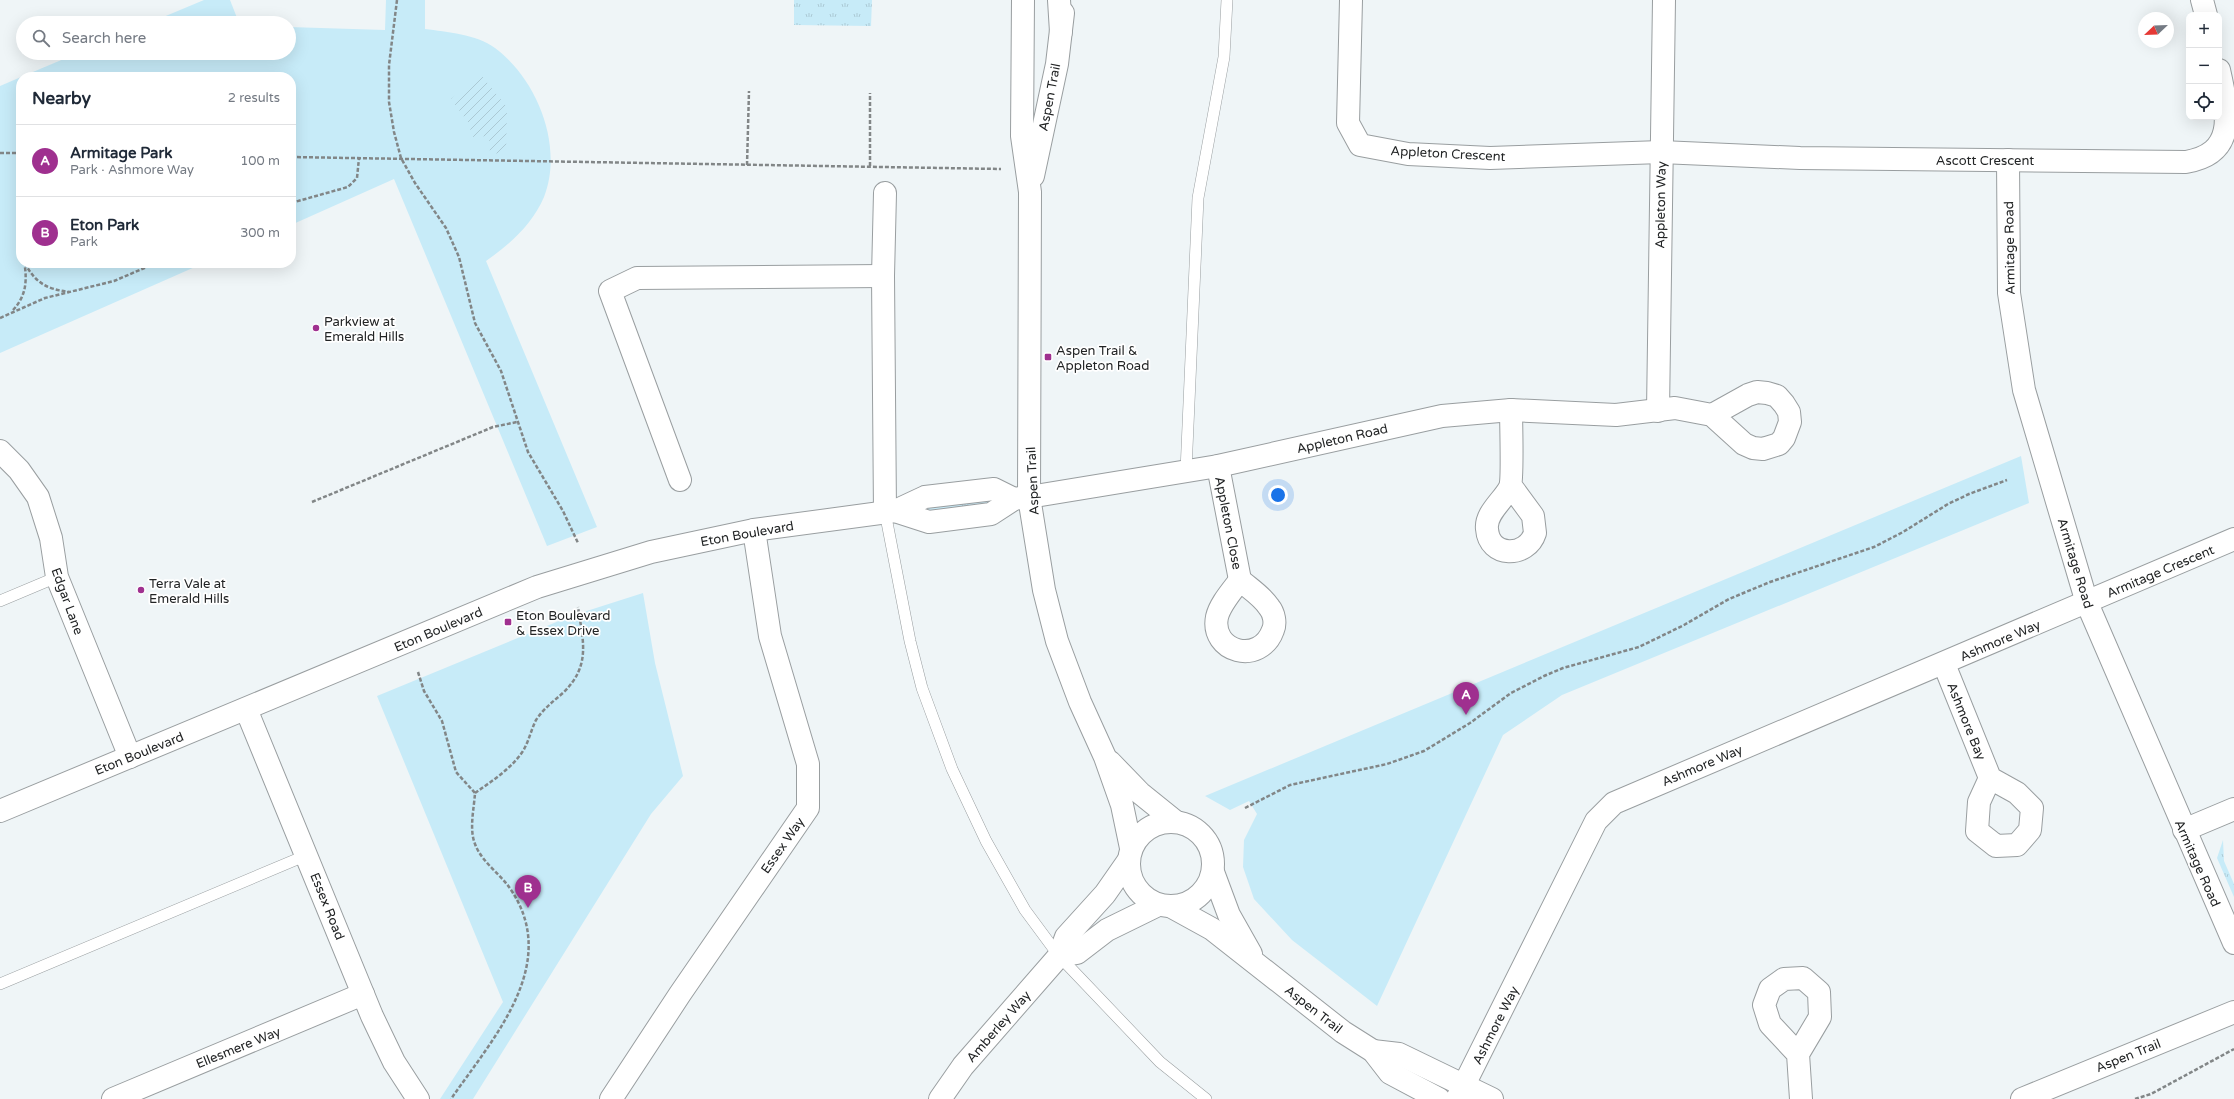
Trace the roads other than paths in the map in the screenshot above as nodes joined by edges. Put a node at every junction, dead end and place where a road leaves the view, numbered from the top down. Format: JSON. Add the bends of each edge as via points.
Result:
{"nodes":[{"id":1,"x":1022,"y":0,"type":"edge"},
{"id":2,"x":1059,"y":0,"type":"edge"},
{"id":3,"x":1064,"y":0,"type":"edge"},
{"id":4,"x":1227,"y":0,"type":"edge"},
{"id":5,"x":1351,"y":0,"type":"edge"},
{"id":6,"x":1664,"y":0,"type":"edge"},
{"id":7,"x":2202,"y":0,"type":"edge"},
{"id":8,"x":2205,"y":12,"type":"edge"},
{"id":9,"x":1061,"y":32,"type":"junction"},
{"id":10,"x":2222,"y":83,"type":"edge"},
{"id":11,"x":1661,"y":152,"type":"junction"},
{"id":12,"x":2008,"y":160,"type":"junction"},
{"id":13,"x":1030,"y":192,"type":"junction"},
{"id":14,"x":886,"y":193,"type":"dead end"},
{"id":15,"x":884,"y":276,"type":"junction"},
{"id":16,"x":1511,"y":410,"type":"junction"},
{"id":17,"x":1658,"y":411,"type":"junction"},
{"id":18,"x":1712,"y":415,"type":"dead end"},
{"id":19,"x":0,"y":451,"type":"edge"},
{"id":20,"x":1218,"y":466,"type":"junction"},
{"id":21,"x":1186,"y":471,"type":"junction"},
{"id":22,"x":680,"y":480,"type":"dead end"},
{"id":23,"x":1511,"y":486,"type":"dead end"},
{"id":24,"x":1022,"y":498,"type":"junction"},
{"id":25,"x":890,"y":511,"type":"junction"},
{"id":26,"x":754,"y":530,"type":"junction"},
{"id":27,"x":2234,"y":539,"type":"edge"},
{"id":28,"x":57,"y":577,"type":"junction"},
{"id":29,"x":1240,"y":580,"type":"dead end"},
{"id":30,"x":0,"y":601,"type":"edge"},
{"id":31,"x":2087,"y":603,"type":"junction"},
{"id":32,"x":1944,"y":664,"type":"junction"},
{"id":33,"x":246,"y":709,"type":"junction"},
{"id":34,"x":130,"y":757,"type":"junction"},
{"id":35,"x":1105,"y":757,"type":"junction"},
{"id":36,"x":1990,"y":778,"type":"dead end"},
{"id":37,"x":2234,"y":809,"type":"edge"},
{"id":38,"x":0,"y":810,"type":"edge"},
{"id":39,"x":1176,"y":822,"type":"junction"},
{"id":40,"x":2184,"y":830,"type":"junction"},
{"id":41,"x":1130,"y":854,"type":"junction"},
{"id":42,"x":308,"y":855,"type":"junction"},
{"id":43,"x":1213,"y":872,"type":"junction"},
{"id":44,"x":1165,"y":906,"type":"junction"},
{"id":45,"x":2234,"y":943,"type":"edge"},
{"id":46,"x":1059,"y":956,"type":"junction"},
{"id":47,"x":1257,"y":964,"type":"junction"},
{"id":48,"x":0,"y":984,"type":"edge"},
{"id":49,"x":364,"y":994,"type":"junction"},
{"id":50,"x":2234,"y":1012,"type":"edge"},
{"id":51,"x":1373,"y":1051,"type":"junction"},
{"id":52,"x":1798,"y":1054,"type":"dead end"},
{"id":53,"x":146,"y":1093,"type":"edge"},
{"id":54,"x":1460,"y":1093,"type":"edge"},
{"id":55,"x":113,"y":1099,"type":"edge"},
{"id":56,"x":418,"y":1099,"type":"edge"},
{"id":57,"x":611,"y":1099,"type":"edge"},
{"id":58,"x":940,"y":1099,"type":"edge"},
{"id":59,"x":1206,"y":1099,"type":"edge"},
{"id":60,"x":1439,"y":1099,"type":"edge"},
{"id":61,"x":1492,"y":1099,"type":"edge"},
{"id":62,"x":1801,"y":1099,"type":"edge"},
{"id":63,"x":2022,"y":1099,"type":"edge"}],
"edges":[{"from":1,"to":13,"type":"street","name":"Aspen Trail","via":[[1022,136]]},
{"from":2,"to":9,"type":"street"},
{"from":3,"to":9,"type":"street","name":"Aspen Trail"},
{"from":4,"to":21,"type":"lane","via":[[1224,57],[1198,198]]},
{"from":5,"to":11,"type":"street","name":"Appleton Crescent","via":[[1348,123],[1360,145],[1408,154],[1490,158]]},
{"from":6,"to":11,"type":"street","name":"Appleton Way"},
{"from":7,"to":8,"type":"street"},
{"from":9,"to":13,"type":"street","name":"Aspen Trail"},
{"from":10,"to":12,"type":"street","name":"Ascott Crescent","via":[[2232,125],[2230,140],[2221,153],[2206,159],[2186,162]]},
{"from":11,"to":12,"type":"street","name":"Ascott Crescent","via":[[1800,158]]},
{"from":11,"to":17,"type":"street","name":"Appleton Way"},
{"from":12,"to":31,"type":"street","name":"Armitage Road","via":[[2009,293],[2024,390]]},
{"from":13,"to":24,"type":"street","name":"Aspen Trail"},
{"from":14,"to":15,"type":"street"},
{"from":15,"to":22,"type":"street","via":[[637,278],[610,291]]},
{"from":15,"to":25,"type":"street"},
{"from":16,"to":17,"type":"street","name":"Appleton Road","via":[[1616,415]]},
{"from":16,"to":20,"type":"street","name":"Appleton Road","via":[[1442,416]]},
{"from":16,"to":23,"type":"street"},
{"from":17,"to":18,"type":"street","name":"Appleton Road","via":[[1675,408]]},
{"from":19,"to":28,"type":"street","name":"Edgar Lane","via":[[19,470],[38,497],[51,538]]},
{"from":20,"to":21,"type":"street","name":"Appleton Road"},
{"from":20,"to":29,"type":"street","name":"Appleton Close"},
{"from":21,"to":24,"type":"street","name":"Appleton Road"},
{"from":24,"to":25,"type":"street","name":"Eton Boulevard","via":[[994,489],[925,497]]},
{"from":24,"to":35,"type":"street","name":"Aspen Trail","via":[[1057,641],[1080,702]]},
{"from":25,"to":26,"type":"street","name":"Eton Boulevard"},
{"from":25,"to":46,"type":"lane","via":[[910,641],[922,688],[952,769],[986,841],[1025,910]]},
{"from":26,"to":33,"type":"street","name":"Eton Boulevard","via":[[651,552],[537,587]]},
{"from":26,"to":57,"type":"street","name":"Essex Way","via":[[770,636],[808,764],[808,808]]},
{"from":27,"to":31,"type":"street","name":"Armitage Crescent"},
{"from":28,"to":30,"type":"lane"},
{"from":28,"to":34,"type":"street","name":"Edgar Lane"},
{"from":31,"to":32,"type":"street","name":"Ashmore Way"},
{"from":31,"to":40,"type":"street","name":"Armitage Road"},
{"from":32,"to":36,"type":"street","name":"Ashmore Bay"},
{"from":32,"to":54,"type":"street","name":"Ashmore Way","via":[[1614,803],[1596,821]]},
{"from":33,"to":34,"type":"street","name":"Eton Boulevard"},
{"from":33,"to":42,"type":"street","name":"Essex Road"},
{"from":34,"to":38,"type":"street","name":"Eton Boulevard"},
{"from":35,"to":39,"type":"street","name":"Aspen Trail","via":[[1140,794]]},
{"from":35,"to":41,"type":"street","name":"Aspen Trail","via":[[1122,805]]},
{"from":37,"to":40,"type":"street"},
{"from":39,"to":41,"type":"street","name":"Aspen Trail","via":[[1162,822],[1149,828],[1139,836]]},
{"from":39,"to":43,"type":"street","name":"Aspen Trail","via":[[1200,833],[1213,857]]},
{"from":40,"to":45,"type":"street","name":"Armitage Road"},
{"from":41,"to":44,"type":"street","name":"Aspen Trail","via":[[1129,875],[1135,888],[1145,898]]},
{"from":41,"to":46,"type":"street","name":"Amberley Way","via":[[1105,894],[1066,937]]},
{"from":42,"to":48,"type":"lane"},
{"from":42,"to":49,"type":"street","name":"Essex Road"},
{"from":43,"to":44,"type":"street","via":[[1208,885],[1199,896],[1186,904]]},
{"from":43,"to":47,"type":"street","name":"Aspen Trail","via":[[1229,915]]},
{"from":44,"to":46,"type":"street","via":[[1107,930],[1077,953]]},
{"from":44,"to":47,"type":"street","name":"Aspen Trail","via":[[1212,929]]},
{"from":46,"to":58,"type":"street","name":"Amberley Way","via":[[963,1066]]},
{"from":46,"to":59,"type":"lane","via":[[1160,1062]]},
{"from":47,"to":51,"type":"street","name":"Aspen Trail","via":[[1343,1032]]},
{"from":49,"to":53,"type":"street","name":"Ellesmere Way"},
{"from":49,"to":56,"type":"street","name":"Essex Road","via":[[394,1062]]},
{"from":50,"to":63,"type":"street","name":"Aspen Trail"},
{"from":51,"to":54,"type":"street","name":"Aspen Trail","via":[[1399,1054]]},
{"from":51,"to":60,"type":"street","name":"Aspen Trail","via":[[1390,1073]]},
{"from":52,"to":62,"type":"street"},
{"from":53,"to":55,"type":"street","name":"Ellesmere Way"},
{"from":54,"to":61,"type":"street","name":"Aspen Trail"}]}
